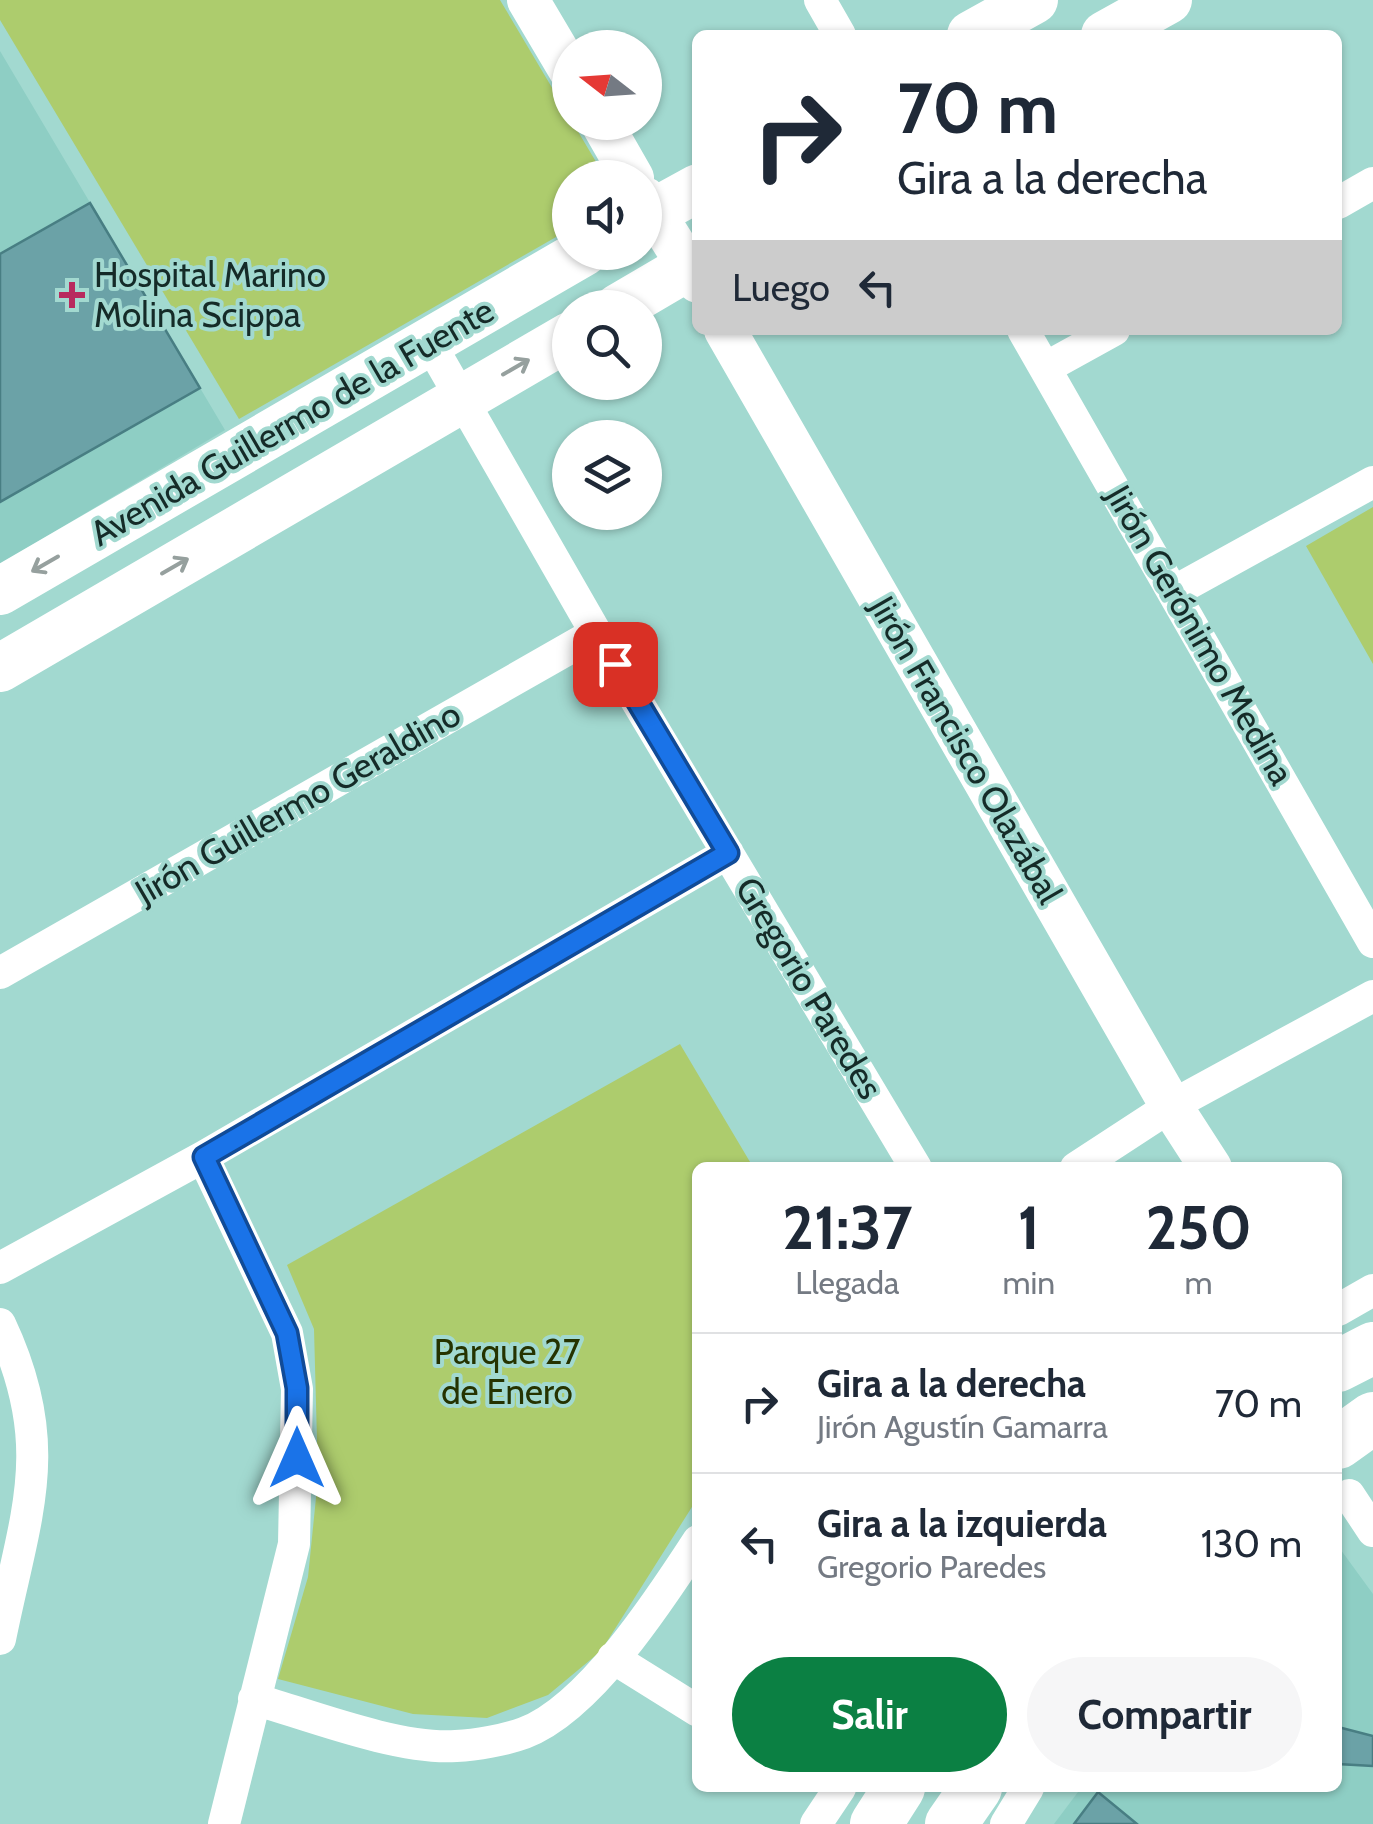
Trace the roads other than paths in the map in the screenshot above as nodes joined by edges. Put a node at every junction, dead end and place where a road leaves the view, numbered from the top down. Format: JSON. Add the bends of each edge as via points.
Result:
{"nodes":[{"id":1,"x":528,"y":0,"type":"edge"},
{"id":2,"x":820,"y":0,"type":"edge"},
{"id":3,"x":1034,"y":0,"type":"edge"},
{"id":4,"x":1168,"y":0,"type":"edge"},
{"id":5,"x":837,"y":30,"type":"edge"},
{"id":6,"x":980,"y":30,"type":"edge"},
{"id":7,"x":1115,"y":30,"type":"edge"},
{"id":8,"x":552,"y":41,"type":"edge"},
{"id":9,"x":1373,"y":183,"type":"edge"},
{"id":10,"x":692,"y":189,"type":"edge"},
{"id":11,"x":662,"y":197,"type":"edge"},
{"id":12,"x":1342,"y":201,"type":"edge"},
{"id":13,"x":662,"y":226,"type":"edge"},
{"id":14,"x":692,"y":267,"type":"edge"},
{"id":15,"x":553,"y":270,"type":"edge"},
{"id":16,"x":692,"y":271,"type":"edge"},
{"id":17,"x":654,"y":290,"type":"edge"},
{"id":18,"x":728,"y":335,"type":"edge"},
{"id":19,"x":1026,"y":335,"type":"edge"},
{"id":20,"x":1105,"y":335,"type":"edge"},
{"id":21,"x":429,"y":342,"type":"junction"},
{"id":22,"x":552,"y":346,"type":"edge"},
{"id":23,"x":1048,"y":368,"type":"junction"},
{"id":24,"x":463,"y":398,"type":"junction"},
{"id":25,"x":1373,"y":482,"type":"edge"},
{"id":26,"x":0,"y":590,"type":"edge"},
{"id":27,"x":1175,"y":591,"type":"junction"},
{"id":28,"x":596,"y":633,"type":"junction"},
{"id":29,"x":0,"y":668,"type":"edge"},
{"id":30,"x":728,"y":853,"type":"junction"},
{"id":31,"x":1373,"y":942,"type":"edge"},
{"id":32,"x":0,"y":972,"type":"edge"},
{"id":33,"x":1373,"y":996,"type":"edge"},
{"id":34,"x":1170,"y":1106,"type":"junction"},
{"id":35,"x":204,"y":1157,"type":"junction"},
{"id":36,"x":912,"y":1162,"type":"edge"},
{"id":37,"x":1085,"y":1162,"type":"edge"},
{"id":38,"x":1207,"y":1162,"type":"edge"},
{"id":39,"x":0,"y":1268,"type":"edge"},
{"id":40,"x":1373,"y":1290,"type":"edge"},
{"id":41,"x":0,"y":1324,"type":"edge"},
{"id":42,"x":1351,"y":1354,"type":"edge"},
{"id":43,"x":1373,"y":1418,"type":"edge"},
{"id":44,"x":1342,"y":1440,"type":"edge"},
{"id":45,"x":1353,"y":1493,"type":"edge"},
{"id":46,"x":1373,"y":1531,"type":"edge"},
{"id":47,"x":692,"y":1549,"type":"edge"},
{"id":48,"x":2,"y":1621,"type":"edge"},
{"id":49,"x":612,"y":1658,"type":"junction"},
{"id":50,"x":254,"y":1699,"type":"junction"},
{"id":51,"x":692,"y":1707,"type":"edge"},
{"id":52,"x":879,"y":1792,"type":"edge"},
{"id":53,"x":973,"y":1792,"type":"edge"},
{"id":54,"x":1026,"y":1792,"type":"edge"},
{"id":55,"x":843,"y":1799,"type":"edge"},
{"id":56,"x":224,"y":1824,"type":"edge"},
{"id":57,"x":816,"y":1824,"type":"edge"},
{"id":58,"x":951,"y":1824,"type":"edge"},
{"id":59,"x":1006,"y":1824,"type":"edge"}],
"edges":[{"from":1,"to":8,"type":"street"},
{"from":2,"to":5,"type":"street"},
{"from":3,"to":6,"type":"main road"},
{"from":4,"to":7,"type":"main road"},
{"from":9,"to":12,"type":"street"},
{"from":10,"to":11,"type":"main road"},
{"from":13,"to":14,"type":"street"},
{"from":15,"to":21,"type":"main road","name":"Avenida Guillermo de la Fuente"},
{"from":16,"to":17,"type":"main road"},
{"from":18,"to":34,"type":"street","name":"Jirón Francisco Olazábal"},
{"from":19,"to":23,"type":"street","name":"Jirón Gerónimo Medina"},
{"from":20,"to":23,"type":"street"},
{"from":21,"to":24,"type":"street","name":"Gregorio Paredes"},
{"from":21,"to":26,"type":"main road","name":"Avenida Guillermo de la Fuente","one_way":true},
{"from":24,"to":22,"type":"main road","name":"Avenida Guillermo de la Fuente","one_way":true},
{"from":23,"to":27,"type":"street","name":"Jirón Gerónimo Medina"},
{"from":24,"to":28,"type":"street","name":"Gregorio Paredes"},
{"from":29,"to":24,"type":"main road","name":"Avenida Guillermo de la Fuente","one_way":true},
{"from":25,"to":27,"type":"street"},
{"from":27,"to":31,"type":"street","name":"Jirón Gerónimo Medina"},
{"from":28,"to":30,"type":"street","name":"Gregorio Paredes"},
{"from":28,"to":32,"type":"street","name":"Jirón Guillermo Geraldino"},
{"from":30,"to":35,"type":"street"},
{"from":30,"to":36,"type":"street","name":"Gregorio Paredes"},
{"from":33,"to":34,"type":"street"},
{"from":34,"to":37,"type":"street"},
{"from":34,"to":38,"type":"street","name":"Jirón Francisco Olazábal"},
{"from":35,"to":39,"type":"street"},
{"from":35,"to":50,"type":"street","via":[[287,1333],[297,1388],[294,1544]]},
{"from":40,"to":42,"type":"street"},
{"from":41,"to":48,"type":"street","via":[[19,1364],[35,1436],[29,1515]]},
{"from":43,"to":44,"type":"main road"},
{"from":45,"to":46,"type":"street"},
{"from":47,"to":49,"type":"street"},
{"from":49,"to":50,"type":"street","via":[[577,1697],[526,1733],[453,1747],[370,1734]]},
{"from":49,"to":51,"type":"street"},
{"from":50,"to":56,"type":"street"},
{"from":52,"to":55,"type":"main road"},
{"from":53,"to":58,"type":"main road"},
{"from":54,"to":59,"type":"street"},
{"from":55,"to":57,"type":"street"}]}
